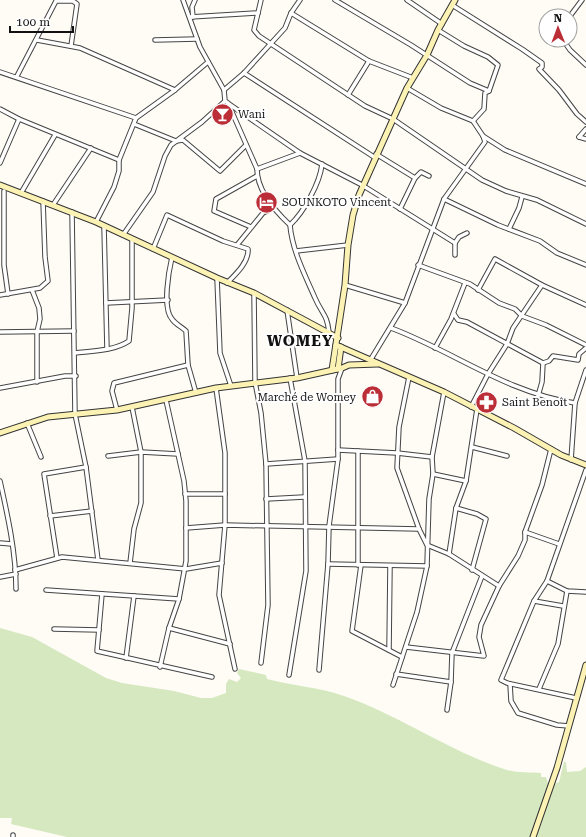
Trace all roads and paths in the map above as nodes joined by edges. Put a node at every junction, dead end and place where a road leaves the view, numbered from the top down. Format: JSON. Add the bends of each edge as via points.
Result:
{"nodes":[{"id":1,"x":183,"y":0,"type":"edge"},
{"id":2,"x":194,"y":0,"type":"edge"},
{"id":3,"x":261,"y":0,"type":"edge"},
{"id":4,"x":300,"y":0,"type":"edge"},
{"id":5,"x":336,"y":0,"type":"edge"},
{"id":6,"x":407,"y":0,"type":"edge"},
{"id":7,"x":455,"y":0,"type":"edge"},
{"id":8,"x":452,"y":5,"type":"junction"},
{"id":9,"x":258,"y":13,"type":"junction"},
{"id":10,"x":291,"y":13,"type":"junction"},
{"id":11,"x":191,"y":17,"type":"junction"},
{"id":12,"x":442,"y":24,"type":"junction"},
{"id":13,"x":438,"y":30,"type":"junction"},
{"id":14,"x":197,"y":39,"type":"junction"},
{"id":15,"x":37,"y":40,"type":"junction"},
{"id":16,"x":155,"y":40,"type":"dead end"},
{"id":17,"x":270,"y":43,"type":"junction"},
{"id":18,"x":71,"y":46,"type":"junction"},
{"id":19,"x":569,"y":48,"type":"edge"},
{"id":20,"x":427,"y":55,"type":"junction"},
{"id":21,"x":369,"y":61,"type":"junction"},
{"id":22,"x":208,"y":62,"type":"junction"},
{"id":23,"x":586,"y":65,"type":"edge"},
{"id":24,"x":0,"y":72,"type":"edge"},
{"id":25,"x":244,"y":73,"type":"junction"},
{"id":26,"x":17,"y":76,"type":"junction"},
{"id":27,"x":413,"y":78,"type":"junction"},
{"id":28,"x":407,"y":88,"type":"junction"},
{"id":29,"x":175,"y":90,"type":"junction"},
{"id":30,"x":224,"y":90,"type":"junction"},
{"id":31,"x":489,"y":91,"type":"junction"},
{"id":32,"x":348,"y":96,"type":"junction"},
{"id":33,"x":227,"y":102,"type":"junction"},
{"id":34,"x":0,"y":109,"type":"edge"},
{"id":35,"x":136,"y":118,"type":"junction"},
{"id":36,"x":19,"y":119,"type":"junction"},
{"id":37,"x":393,"y":119,"type":"junction"},
{"id":38,"x":473,"y":120,"type":"junction"},
{"id":39,"x":586,"y":122,"type":"edge"},
{"id":40,"x":134,"y":124,"type":"junction"},
{"id":41,"x":586,"y":130,"type":"edge"},
{"id":42,"x":55,"y":135,"type":"junction"},
{"id":43,"x":483,"y":136,"type":"junction"},
{"id":44,"x":586,"y":139,"type":"edge"},
{"id":45,"x":176,"y":141,"type":"junction"},
{"id":46,"x":246,"y":145,"type":"junction"},
{"id":47,"x":91,"y":148,"type":"junction"},
{"id":48,"x":300,"y":153,"type":"junction"},
{"id":49,"x":375,"y":156,"type":"junction"},
{"id":50,"x":119,"y":160,"type":"junction"},
{"id":51,"x":0,"y":163,"type":"edge"},
{"id":52,"x":322,"y":164,"type":"junction"},
{"id":53,"x":466,"y":167,"type":"junction"},
{"id":54,"x":257,"y":168,"type":"junction"},
{"id":55,"x":257,"y":176,"type":"junction"},
{"id":56,"x":429,"y":176,"type":"dead end"},
{"id":57,"x":415,"y":178,"type":"junction"},
{"id":58,"x":586,"y":184,"type":"edge"},
{"id":59,"x":0,"y":185,"type":"edge"},
{"id":60,"x":362,"y":185,"type":"junction"},
{"id":61,"x":10,"y":190,"type":"junction"},
{"id":62,"x":2,"y":192,"type":"edge"},
{"id":63,"x":21,"y":193,"type":"junction"},
{"id":64,"x":522,"y":197,"type":"junction"},
{"id":65,"x":444,"y":199,"type":"junction"},
{"id":66,"x":43,"y":201,"type":"junction"},
{"id":67,"x":53,"y":205,"type":"junction"},
{"id":68,"x":273,"y":208,"type":"junction"},
{"id":69,"x":400,"y":209,"type":"junction"},
{"id":70,"x":72,"y":212,"type":"junction"},
{"id":71,"x":96,"y":222,"type":"junction"},
{"id":72,"x":290,"y":224,"type":"junction"},
{"id":73,"x":586,"y":224,"type":"edge"},
{"id":74,"x":104,"y":226,"type":"junction"},
{"id":75,"x":251,"y":227,"type":"junction"},
{"id":76,"x":2,"y":229,"type":"edge"},
{"id":77,"x":509,"y":229,"type":"junction"},
{"id":78,"x":433,"y":230,"type":"junction"},
{"id":79,"x":466,"y":233,"type":"dead end"},
{"id":80,"x":123,"y":235,"type":"junction"},
{"id":81,"x":132,"y":240,"type":"junction"},
{"id":82,"x":455,"y":243,"type":"junction"},
{"id":83,"x":237,"y":244,"type":"junction"},
{"id":84,"x":348,"y":245,"type":"junction"},
{"id":85,"x":153,"y":249,"type":"junction"},
{"id":86,"x":296,"y":251,"type":"junction"},
{"id":87,"x":455,"y":255,"type":"dead end"},
{"id":88,"x":172,"y":257,"type":"junction"},
{"id":89,"x":2,"y":265,"type":"edge"},
{"id":90,"x":418,"y":265,"type":"junction"},
{"id":91,"x":586,"y":265,"type":"edge"},
{"id":92,"x":217,"y":278,"type":"junction"},
{"id":93,"x":227,"y":283,"type":"junction"},
{"id":94,"x":465,"y":283,"type":"junction"},
{"id":95,"x":345,"y":285,"type":"junction"},
{"id":96,"x":542,"y":285,"type":"junction"},
{"id":97,"x":32,"y":290,"type":"junction"},
{"id":98,"x":478,"y":290,"type":"junction"},
{"id":99,"x":254,"y":293,"type":"junction"},
{"id":100,"x":8,"y":294,"type":"junction"},
{"id":101,"x":0,"y":295,"type":"edge"},
{"id":102,"x":168,"y":300,"type":"junction"},
{"id":103,"x":106,"y":302,"type":"junction"},
{"id":104,"x":132,"y":302,"type":"junction"},
{"id":105,"x":405,"y":303,"type":"junction"},
{"id":106,"x":586,"y":305,"type":"edge"},
{"id":107,"x":287,"y":310,"type":"junction"},
{"id":108,"x":454,"y":314,"type":"junction"},
{"id":109,"x":522,"y":316,"type":"junction"},
{"id":110,"x":390,"y":328,"type":"junction"},
{"id":111,"x":74,"y":331,"type":"junction"},
{"id":112,"x":0,"y":332,"type":"edge"},
{"id":113,"x":37,"y":332,"type":"junction"},
{"id":114,"x":329,"y":332,"type":"junction"},
{"id":115,"x":338,"y":338,"type":"junction"},
{"id":116,"x":507,"y":344,"type":"junction"},
{"id":117,"x":339,"y":346,"type":"junction"},
{"id":118,"x":586,"y":346,"type":"edge"},
{"id":119,"x":435,"y":348,"type":"junction"},
{"id":120,"x":108,"y":349,"type":"junction"},
{"id":121,"x":75,"y":353,"type":"junction"},
{"id":122,"x":371,"y":359,"type":"junction"},
{"id":123,"x":543,"y":363,"type":"junction"},
{"id":124,"x":378,"y":364,"type":"junction"},
{"id":125,"x":188,"y":365,"type":"junction"},
{"id":126,"x":337,"y":369,"type":"junction"},
{"id":127,"x":586,"y":371,"type":"edge"},
{"id":128,"x":488,"y":374,"type":"junction"},
{"id":129,"x":76,"y":376,"type":"junction"},
{"id":130,"x":409,"y":377,"type":"junction"},
{"id":131,"x":290,"y":378,"type":"junction"},
{"id":132,"x":297,"y":378,"type":"junction"},
{"id":133,"x":37,"y":382,"type":"junction"},
{"id":134,"x":255,"y":382,"type":"junction"},
{"id":135,"x":231,"y":386,"type":"junction"},
{"id":136,"x":0,"y":388,"type":"edge"},
{"id":137,"x":216,"y":388,"type":"junction"},
{"id":138,"x":444,"y":392,"type":"junction"},
{"id":139,"x":196,"y":393,"type":"junction"},
{"id":140,"x":538,"y":396,"type":"junction"},
{"id":141,"x":166,"y":400,"type":"junction"},
{"id":142,"x":575,"y":403,"type":"junction"},
{"id":143,"x":132,"y":407,"type":"junction"},
{"id":144,"x":471,"y":407,"type":"junction"},
{"id":145,"x":117,"y":410,"type":"junction"},
{"id":146,"x":477,"y":410,"type":"junction"},
{"id":147,"x":75,"y":414,"type":"junction"},
{"id":148,"x":27,"y":423,"type":"junction"},
{"id":149,"x":0,"y":433,"type":"edge"},
{"id":150,"x":472,"y":447,"type":"junction"},
{"id":151,"x":551,"y":448,"type":"junction"},
{"id":152,"x":338,"y":450,"type":"junction"},
{"id":153,"x":358,"y":451,"type":"junction"},
{"id":154,"x":141,"y":452,"type":"junction"},
{"id":155,"x":397,"y":453,"type":"junction"},
{"id":156,"x":178,"y":454,"type":"junction"},
{"id":157,"x":108,"y":456,"type":"dead end"},
{"id":158,"x":507,"y":456,"type":"dead end"},
{"id":159,"x":41,"y":457,"type":"dead end"},
{"id":160,"x":432,"y":457,"type":"junction"},
{"id":161,"x":338,"y":459,"type":"junction"},
{"id":162,"x":571,"y":460,"type":"junction"},
{"id":163,"x":305,"y":461,"type":"junction"},
{"id":164,"x":266,"y":464,"type":"junction"},
{"id":165,"x":586,"y":465,"type":"edge"},
{"id":166,"x":86,"y":467,"type":"junction"},
{"id":167,"x":586,"y":470,"type":"edge"},
{"id":168,"x":433,"y":474,"type":"junction"},
{"id":169,"x":0,"y":482,"type":"edge"},
{"id":170,"x":466,"y":482,"type":"junction"},
{"id":171,"x":185,"y":494,"type":"junction"},
{"id":172,"x":225,"y":494,"type":"junction"},
{"id":173,"x":304,"y":497,"type":"junction"},
{"id":174,"x":266,"y":498,"type":"junction"},
{"id":175,"x":456,"y":508,"type":"junction"},
{"id":176,"x":92,"y":511,"type":"junction"},
{"id":177,"x":50,"y":516,"type":"junction"},
{"id":178,"x":225,"y":525,"type":"junction"},
{"id":179,"x":266,"y":526,"type":"junction"},
{"id":180,"x":304,"y":526,"type":"junction"},
{"id":181,"x":329,"y":526,"type":"junction"},
{"id":182,"x":359,"y":527,"type":"junction"},
{"id":183,"x":186,"y":528,"type":"junction"},
{"id":184,"x":419,"y":529,"type":"junction"},
{"id":185,"x":525,"y":532,"type":"junction"},
{"id":186,"x":0,"y":543,"type":"edge"},
{"id":187,"x":12,"y":544,"type":"junction"},
{"id":188,"x":559,"y":544,"type":"junction"},
{"id":189,"x":427,"y":545,"type":"junction"},
{"id":190,"x":449,"y":554,"type":"junction"},
{"id":191,"x":57,"y":558,"type":"junction"},
{"id":192,"x":98,"y":560,"type":"junction"},
{"id":193,"x":130,"y":563,"type":"junction"},
{"id":194,"x":222,"y":563,"type":"junction"},
{"id":195,"x":328,"y":564,"type":"junction"},
{"id":196,"x":360,"y":565,"type":"junction"},
{"id":197,"x":390,"y":566,"type":"junction"},
{"id":198,"x":427,"y":566,"type":"junction"},
{"id":199,"x":186,"y":569,"type":"junction"},
{"id":200,"x":472,"y":570,"type":"junction"},
{"id":201,"x":15,"y":572,"type":"junction"},
{"id":202,"x":482,"y":576,"type":"junction"},
{"id":203,"x":0,"y":577,"type":"edge"},
{"id":204,"x":547,"y":581,"type":"junction"},
{"id":205,"x":500,"y":586,"type":"junction"},
{"id":206,"x":16,"y":589,"type":"dead end"},
{"id":207,"x":46,"y":590,"type":"dead end"},
{"id":208,"x":567,"y":591,"type":"junction"},
{"id":209,"x":586,"y":592,"type":"edge"},
{"id":210,"x":102,"y":594,"type":"junction"},
{"id":211,"x":134,"y":596,"type":"junction"},
{"id":212,"x":179,"y":599,"type":"junction"},
{"id":213,"x":534,"y":601,"type":"junction"},
{"id":214,"x":563,"y":606,"type":"junction"},
{"id":215,"x":169,"y":628,"type":"junction"},
{"id":216,"x":54,"y":629,"type":"dead end"},
{"id":217,"x":99,"y":630,"type":"junction"},
{"id":218,"x":230,"y":644,"type":"junction"},
{"id":219,"x":406,"y":647,"type":"junction"},
{"id":220,"x":389,"y":650,"type":"junction"},
{"id":221,"x":452,"y":653,"type":"junction"},
{"id":222,"x":402,"y":657,"type":"junction"},
{"id":223,"x":126,"y":658,"type":"junction"},
{"id":224,"x":261,"y":663,"type":"dead end"},
{"id":225,"x":160,"y":667,"type":"junction"},
{"id":226,"x":586,"y":668,"type":"edge"},
{"id":227,"x":235,"y":669,"type":"dead end"},
{"id":228,"x":319,"y":670,"type":"dead end"},
{"id":229,"x":396,"y":674,"type":"junction"},
{"id":230,"x":289,"y":675,"type":"dead end"},
{"id":231,"x":212,"y":677,"type":"dead end"},
{"id":232,"x":451,"y":682,"type":"junction"},
{"id":233,"x":510,"y":684,"type":"junction"},
{"id":234,"x":393,"y":685,"type":"dead end"},
{"id":235,"x":539,"y":689,"type":"junction"},
{"id":236,"x":576,"y":698,"type":"junction"},
{"id":237,"x":447,"y":710,"type":"dead end"},
{"id":238,"x":569,"y":726,"type":"junction"},
{"id":239,"x":532,"y":837,"type":"edge"}],
"edges":[{"from":1,"to":11,"type":"street"},
{"from":2,"to":11,"type":"street"},
{"from":3,"to":9,"type":"street"},
{"from":4,"to":10,"type":"street"},
{"from":5,"to":20,"type":"street"},
{"from":6,"to":12,"type":"street"},
{"from":7,"to":8,"type":"main road"},
{"from":8,"to":12,"type":"main road"},
{"from":8,"to":39,"type":"street","via":[[542,63],[539,69]]},
{"from":9,"to":11,"type":"street"},
{"from":9,"to":17,"type":"street","via":[[254,30]]},
{"from":10,"to":17,"type":"street","via":[[285,28]]},
{"from":10,"to":21,"type":"street"},
{"from":11,"to":14,"type":"street"},
{"from":12,"to":13,"type":"main road"},
{"from":13,"to":20,"type":"main road"},
{"from":13,"to":31,"type":"street","via":[[497,63],[498,68]]},
{"from":14,"to":16,"type":"street"},
{"from":14,"to":22,"type":"street"},
{"from":15,"to":18,"type":"street"},
{"from":15,"to":18,"type":"street","via":[[56,1],[73,1],[78,7]]},
{"from":15,"to":26,"type":"street"},
{"from":17,"to":25,"type":"street"},
{"from":17,"to":32,"type":"street"},
{"from":18,"to":29,"type":"street"},
{"from":19,"to":23,"type":"street"},
{"from":20,"to":27,"type":"main road"},
{"from":20,"to":31,"type":"street","via":[[470,83]]},
{"from":21,"to":27,"type":"street"},
{"from":21,"to":32,"type":"street"},
{"from":22,"to":29,"type":"street"},
{"from":22,"to":30,"type":"street"},
{"from":24,"to":26,"type":"street"},
{"from":25,"to":30,"type":"street"},
{"from":25,"to":49,"type":"street"},
{"from":26,"to":35,"type":"street"},
{"from":27,"to":28,"type":"main road"},
{"from":28,"to":37,"type":"main road"},
{"from":28,"to":38,"type":"street","via":[[441,108]]},
{"from":29,"to":35,"type":"street"},
{"from":30,"to":33,"type":"street"},
{"from":31,"to":38,"type":"street","via":[[486,93],[484,109]]},
{"from":32,"to":37,"type":"street"},
{"from":33,"to":45,"type":"street"},
{"from":33,"to":46,"type":"street"},
{"from":33,"to":48,"type":"street"},
{"from":34,"to":36,"type":"street"},
{"from":35,"to":40,"type":"street"},
{"from":36,"to":42,"type":"street"},
{"from":36,"to":51,"type":"street"},
{"from":37,"to":49,"type":"main road"},
{"from":37,"to":53,"type":"street"},
{"from":38,"to":43,"type":"street"},
{"from":40,"to":45,"type":"street"},
{"from":40,"to":50,"type":"street"},
{"from":41,"to":44,"type":"street","via":[[579,137]]},
{"from":42,"to":47,"type":"street"},
{"from":42,"to":63,"type":"street"},
{"from":43,"to":53,"type":"street","via":[[485,142]]},
{"from":43,"to":58,"type":"street","via":[[505,150]]},
{"from":45,"to":46,"type":"street","via":[[182,140],[220,170]]},
{"from":45,"to":80,"type":"street","via":[[165,156],[149,199]]},
{"from":46,"to":54,"type":"street"},
{"from":47,"to":50,"type":"street"},
{"from":47,"to":67,"type":"street"},
{"from":48,"to":52,"type":"street"},
{"from":48,"to":54,"type":"street"},
{"from":49,"to":57,"type":"street"},
{"from":49,"to":60,"type":"main road"},
{"from":50,"to":71,"type":"street","via":[[119,171],[114,187]]},
{"from":52,"to":60,"type":"street"},
{"from":52,"to":72,"type":"street","via":[[321,173],[304,209]]},
{"from":53,"to":64,"type":"street","via":[[482,180]]},
{"from":53,"to":65,"type":"street"},
{"from":54,"to":55,"type":"street"},
{"from":55,"to":68,"type":"street"},
{"from":55,"to":75,"type":"street","via":[[216,199],[214,212]]},
{"from":56,"to":57,"type":"street","via":[[421,172]]},
{"from":57,"to":69,"type":"street"},
{"from":59,"to":61,"type":"main road"},
{"from":60,"to":69,"type":"street"},
{"from":60,"to":84,"type":"main road"},
{"from":61,"to":62,"type":"street"},
{"from":61,"to":63,"type":"main road"},
{"from":62,"to":76,"type":"street"},
{"from":63,"to":66,"type":"main road"},
{"from":64,"to":73,"type":"street","via":[[537,200]]},
{"from":64,"to":77,"type":"street"},
{"from":65,"to":77,"type":"street"},
{"from":65,"to":78,"type":"street"},
{"from":66,"to":67,"type":"main road"},
{"from":66,"to":97,"type":"street","via":[[48,281],[40,288]]},
{"from":67,"to":70,"type":"main road"},
{"from":68,"to":72,"type":"street"},
{"from":68,"to":75,"type":"street","via":[[263,213]]},
{"from":69,"to":78,"type":"street"},
{"from":70,"to":71,"type":"main road"},
{"from":70,"to":111,"type":"street"},
{"from":71,"to":74,"type":"main road"},
{"from":72,"to":86,"type":"street"},
{"from":74,"to":80,"type":"main road"},
{"from":74,"to":103,"type":"street"},
{"from":75,"to":83,"type":"street"},
{"from":76,"to":89,"type":"street"},
{"from":77,"to":91,"type":"street","via":[[540,241],[558,253]]},
{"from":78,"to":82,"type":"street"},
{"from":78,"to":90,"type":"street"},
{"from":79,"to":82,"type":"street"},
{"from":80,"to":81,"type":"main road"},
{"from":81,"to":85,"type":"main road"},
{"from":81,"to":104,"type":"street"},
{"from":82,"to":87,"type":"street"},
{"from":83,"to":85,"type":"street","via":[[223,241],[167,215]]},
{"from":83,"to":93,"type":"street","via":[[248,249],[248,255]]},
{"from":84,"to":86,"type":"street"},
{"from":84,"to":95,"type":"main road"},
{"from":85,"to":88,"type":"main road"},
{"from":86,"to":114,"type":"street","via":[[316,300],[328,320]]},
{"from":88,"to":92,"type":"main road"},
{"from":88,"to":102,"type":"street","via":[[168,278]]},
{"from":89,"to":100,"type":"street"},
{"from":90,"to":94,"type":"street"},
{"from":90,"to":105,"type":"street"},
{"from":92,"to":93,"type":"main road"},
{"from":92,"to":135,"type":"street","via":[[220,353]]},
{"from":93,"to":99,"type":"main road"},
{"from":94,"to":98,"type":"street"},
{"from":94,"to":108,"type":"street"},
{"from":95,"to":105,"type":"street"},
{"from":95,"to":115,"type":"main road"},
{"from":96,"to":98,"type":"street","via":[[495,259]]},
{"from":96,"to":106,"type":"street"},
{"from":96,"to":109,"type":"street"},
{"from":97,"to":100,"type":"street"},
{"from":97,"to":113,"type":"street","via":[[39,308]]},
{"from":98,"to":109,"type":"street","via":[[515,309]]},
{"from":99,"to":107,"type":"main road"},
{"from":99,"to":134,"type":"street"},
{"from":100,"to":101,"type":"street"},
{"from":102,"to":104,"type":"street"},
{"from":102,"to":125,"type":"street","via":[[171,319],[186,331]]},
{"from":103,"to":104,"type":"street"},
{"from":103,"to":120,"type":"street"},
{"from":104,"to":120,"type":"street","via":[[129,341]]},
{"from":105,"to":110,"type":"street"},
{"from":107,"to":114,"type":"main road"},
{"from":107,"to":132,"type":"street"},
{"from":108,"to":116,"type":"street","via":[[458,320],[467,322]]},
{"from":108,"to":119,"type":"street"},
{"from":109,"to":116,"type":"street","via":[[513,328]]},
{"from":109,"to":118,"type":"street","via":[[546,325]]},
{"from":110,"to":119,"type":"street"},
{"from":110,"to":122,"type":"street"},
{"from":111,"to":113,"type":"street"},
{"from":111,"to":121,"type":"street"},
{"from":112,"to":113,"type":"street"},
{"from":113,"to":133,"type":"street"},
{"from":114,"to":115,"type":"main road"},
{"from":115,"to":117,"type":"main road"},
{"from":116,"to":123,"type":"street"},
{"from":116,"to":128,"type":"street"},
{"from":117,"to":122,"type":"main road"},
{"from":117,"to":126,"type":"main road"},
{"from":118,"to":123,"type":"street","via":[[579,354],[578,360],[553,356]]},
{"from":119,"to":128,"type":"street"},
{"from":120,"to":121,"type":"street"},
{"from":121,"to":129,"type":"street"},
{"from":122,"to":124,"type":"main road"},
{"from":123,"to":140,"type":"street"},
{"from":124,"to":126,"type":"main road","via":[[362,363]]},
{"from":124,"to":130,"type":"main road"},
{"from":125,"to":139,"type":"street"},
{"from":125,"to":145,"type":"street","via":[[114,382],[112,391]]},
{"from":126,"to":132,"type":"main road"},
{"from":126,"to":152,"type":"street"},
{"from":127,"to":142,"type":"street"},
{"from":128,"to":140,"type":"street"},
{"from":128,"to":144,"type":"street"},
{"from":129,"to":133,"type":"street"},
{"from":129,"to":147,"type":"street"},
{"from":130,"to":138,"type":"main road"},
{"from":130,"to":155,"type":"street","via":[[399,427]]},
{"from":131,"to":132,"type":"main road"},
{"from":131,"to":134,"type":"main road"},
{"from":131,"to":163,"type":"street"},
{"from":133,"to":136,"type":"street"},
{"from":134,"to":135,"type":"main road"},
{"from":134,"to":164,"type":"street"},
{"from":135,"to":137,"type":"main road"},
{"from":137,"to":139,"type":"main road"},
{"from":137,"to":172,"type":"street","via":[[225,453]]},
{"from":138,"to":144,"type":"main road"},
{"from":138,"to":160,"type":"street"},
{"from":139,"to":141,"type":"main road"},
{"from":140,"to":142,"type":"street"},
{"from":141,"to":143,"type":"main road"},
{"from":141,"to":156,"type":"street"},
{"from":142,"to":162,"type":"street"},
{"from":143,"to":145,"type":"main road"},
{"from":143,"to":154,"type":"street"},
{"from":144,"to":146,"type":"main road"},
{"from":145,"to":147,"type":"main road"},
{"from":146,"to":150,"type":"street"},
{"from":146,"to":151,"type":"main road"},
{"from":147,"to":148,"type":"main road","via":[[48,417]]},
{"from":147,"to":166,"type":"street"},
{"from":148,"to":149,"type":"main road"},
{"from":148,"to":159,"type":"street"},
{"from":150,"to":158,"type":"street"},
{"from":150,"to":170,"type":"street"},
{"from":151,"to":162,"type":"main road"},
{"from":151,"to":185,"type":"street","via":[[542,485]]},
{"from":152,"to":153,"type":"street"},
{"from":152,"to":161,"type":"street"},
{"from":153,"to":155,"type":"street"},
{"from":153,"to":182,"type":"street"},
{"from":154,"to":156,"type":"street"},
{"from":154,"to":157,"type":"street"},
{"from":154,"to":193,"type":"street","via":[[140,509],[133,534]]},
{"from":155,"to":160,"type":"street"},
{"from":155,"to":184,"type":"street","via":[[397,468]]},
{"from":156,"to":171,"type":"street"},
{"from":160,"to":168,"type":"street"},
{"from":161,"to":163,"type":"street"},
{"from":161,"to":181,"type":"street"},
{"from":162,"to":165,"type":"main road"},
{"from":163,"to":164,"type":"street"},
{"from":163,"to":173,"type":"street"},
{"from":164,"to":174,"type":"street"},
{"from":166,"to":176,"type":"street"},
{"from":166,"to":177,"type":"street","via":[[44,474]]},
{"from":167,"to":188,"type":"street"},
{"from":168,"to":170,"type":"street"},
{"from":168,"to":189,"type":"street"},
{"from":169,"to":187,"type":"street"},
{"from":170,"to":175,"type":"street"},
{"from":171,"to":172,"type":"street"},
{"from":171,"to":183,"type":"street"},
{"from":172,"to":178,"type":"street"},
{"from":173,"to":174,"type":"street"},
{"from":173,"to":180,"type":"street"},
{"from":174,"to":179,"type":"street"},
{"from":175,"to":190,"type":"street"},
{"from":175,"to":200,"type":"street","via":[[486,519]]},
{"from":176,"to":177,"type":"street"},
{"from":176,"to":192,"type":"street"},
{"from":177,"to":191,"type":"street"},
{"from":178,"to":179,"type":"street"},
{"from":178,"to":183,"type":"street"},
{"from":178,"to":194,"type":"street"},
{"from":179,"to":180,"type":"street"},
{"from":179,"to":224,"type":"street","via":[[268,605]]},
{"from":180,"to":181,"type":"street"},
{"from":180,"to":230,"type":"street","via":[[306,571]]},
{"from":181,"to":182,"type":"street"},
{"from":181,"to":195,"type":"street"},
{"from":182,"to":184,"type":"street"},
{"from":182,"to":196,"type":"street"},
{"from":183,"to":199,"type":"street"},
{"from":184,"to":189,"type":"street"},
{"from":185,"to":188,"type":"street"},
{"from":185,"to":205,"type":"street","via":[[525,540],[518,556]]},
{"from":186,"to":187,"type":"street"},
{"from":187,"to":201,"type":"street"},
{"from":188,"to":204,"type":"street"},
{"from":189,"to":190,"type":"street"},
{"from":189,"to":198,"type":"street"},
{"from":190,"to":200,"type":"street"},
{"from":191,"to":192,"type":"street"},
{"from":191,"to":201,"type":"street"},
{"from":192,"to":193,"type":"street"},
{"from":193,"to":199,"type":"street"},
{"from":194,"to":199,"type":"street"},
{"from":194,"to":218,"type":"street","via":[[219,595]]},
{"from":195,"to":196,"type":"street"},
{"from":195,"to":228,"type":"street"},
{"from":196,"to":197,"type":"street"},
{"from":196,"to":220,"type":"street","via":[[352,631]]},
{"from":197,"to":198,"type":"street"},
{"from":197,"to":220,"type":"street"},
{"from":198,"to":219,"type":"street"},
{"from":199,"to":212,"type":"street"},
{"from":200,"to":202,"type":"street"},
{"from":201,"to":203,"type":"street"},
{"from":201,"to":206,"type":"street"},
{"from":202,"to":205,"type":"street"},
{"from":202,"to":221,"type":"street"},
{"from":204,"to":208,"type":"street"},
{"from":204,"to":213,"type":"street"},
{"from":205,"to":221,"type":"street","via":[[479,632],[484,656]]},
{"from":207,"to":210,"type":"street"},
{"from":208,"to":209,"type":"street"},
{"from":208,"to":214,"type":"street"},
{"from":210,"to":211,"type":"street"},
{"from":210,"to":217,"type":"street"},
{"from":211,"to":212,"type":"street"},
{"from":211,"to":223,"type":"street"},
{"from":212,"to":215,"type":"street"},
{"from":213,"to":214,"type":"street"},
{"from":213,"to":233,"type":"street","via":[[501,680]]},
{"from":214,"to":235,"type":"street","via":[[558,644]]},
{"from":215,"to":218,"type":"street"},
{"from":215,"to":225,"type":"street"},
{"from":216,"to":217,"type":"street"},
{"from":217,"to":223,"type":"street","via":[[97,651]]},
{"from":218,"to":227,"type":"street"},
{"from":219,"to":221,"type":"street"},
{"from":219,"to":222,"type":"street"},
{"from":220,"to":222,"type":"street"},
{"from":221,"to":232,"type":"street"},
{"from":222,"to":229,"type":"street"},
{"from":223,"to":225,"type":"street"},
{"from":225,"to":231,"type":"street"},
{"from":226,"to":236,"type":"main road"},
{"from":229,"to":232,"type":"street"},
{"from":229,"to":234,"type":"street"},
{"from":232,"to":237,"type":"street"},
{"from":233,"to":235,"type":"street"},
{"from":233,"to":238,"type":"street","via":[[511,701],[518,713]]},
{"from":235,"to":236,"type":"street"},
{"from":236,"to":238,"type":"main road"},
{"from":238,"to":239,"type":"main road"}]}
